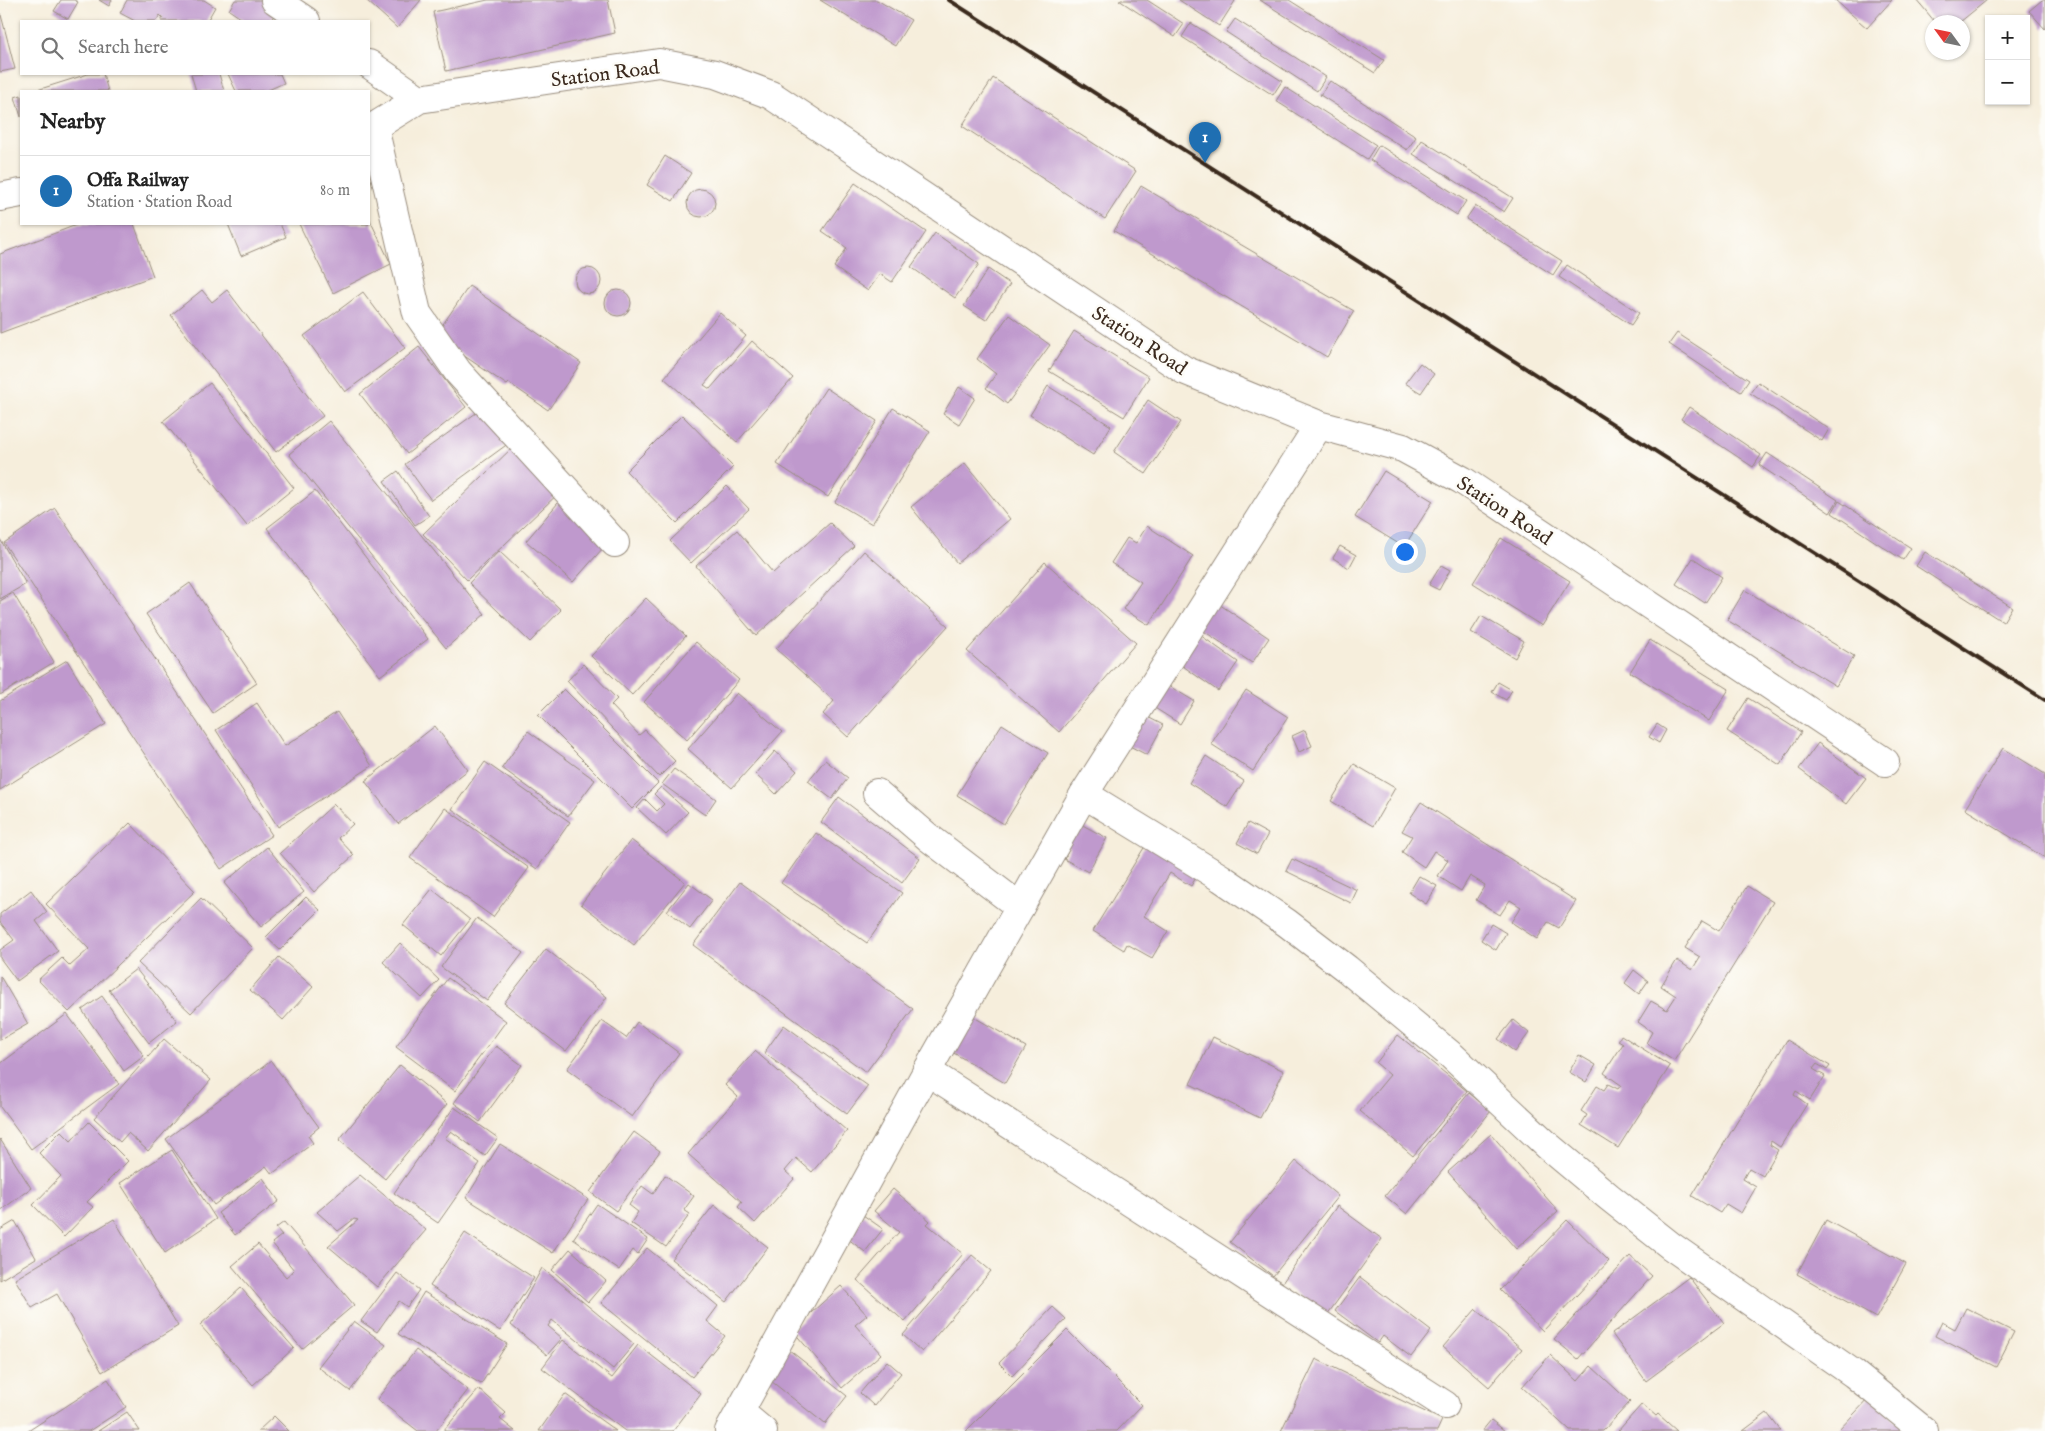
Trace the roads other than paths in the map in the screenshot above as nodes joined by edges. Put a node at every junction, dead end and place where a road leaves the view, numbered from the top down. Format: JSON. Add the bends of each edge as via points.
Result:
{"nodes":[{"id":1,"x":275,"y":0,"type":"edge"},
{"id":2,"x":305,"y":20,"type":"edge"},
{"id":3,"x":370,"y":65,"type":"edge"},
{"id":4,"x":419,"y":99,"type":"junction"},
{"id":5,"x":371,"y":128,"type":"edge"},
{"id":6,"x":20,"y":193,"type":"edge"},
{"id":7,"x":0,"y":197,"type":"edge"},
{"id":8,"x":1320,"y":425,"type":"junction"},
{"id":9,"x":615,"y":543,"type":"dead end"},
{"id":10,"x":1885,"y":762,"type":"dead end"},
{"id":11,"x":877,"y":793,"type":"dead end"},
{"id":12,"x":1084,"y":794,"type":"junction"},
{"id":13,"x":1020,"y":907,"type":"junction"},
{"id":14,"x":927,"y":1071,"type":"junction"},
{"id":15,"x":1445,"y":1405,"type":"dead end"},
{"id":16,"x":734,"y":1422,"type":"edge"},
{"id":17,"x":763,"y":1431,"type":"edge"},
{"id":18,"x":1924,"y":1431,"type":"edge"}],
"edges":[{"from":1,"to":2,"type":"street"},
{"from":3,"to":4,"type":"street"},
{"from":4,"to":5,"type":"street","name":"Station Road"},
{"from":4,"to":8,"type":"street","name":"Station Road","via":[[659,63],[715,74],[771,95],[1184,370]]},
{"from":5,"to":9,"type":"street","via":[[417,313],[458,372]]},
{"from":6,"to":7,"type":"street"},
{"from":8,"to":10,"type":"street","name":"Station Road","via":[[1403,448],[1462,480]]},
{"from":8,"to":12,"type":"street"},
{"from":11,"to":13,"type":"street","via":[[928,837]]},
{"from":12,"to":13,"type":"street"},
{"from":12,"to":18,"type":"street","via":[[1221,878],[1347,968],[1452,1056],[1608,1197],[1671,1246],[1854,1374]]},
{"from":13,"to":14,"type":"street"},
{"from":14,"to":15,"type":"street"},
{"from":14,"to":16,"type":"street"},
{"from":16,"to":17,"type":"street"}]}
